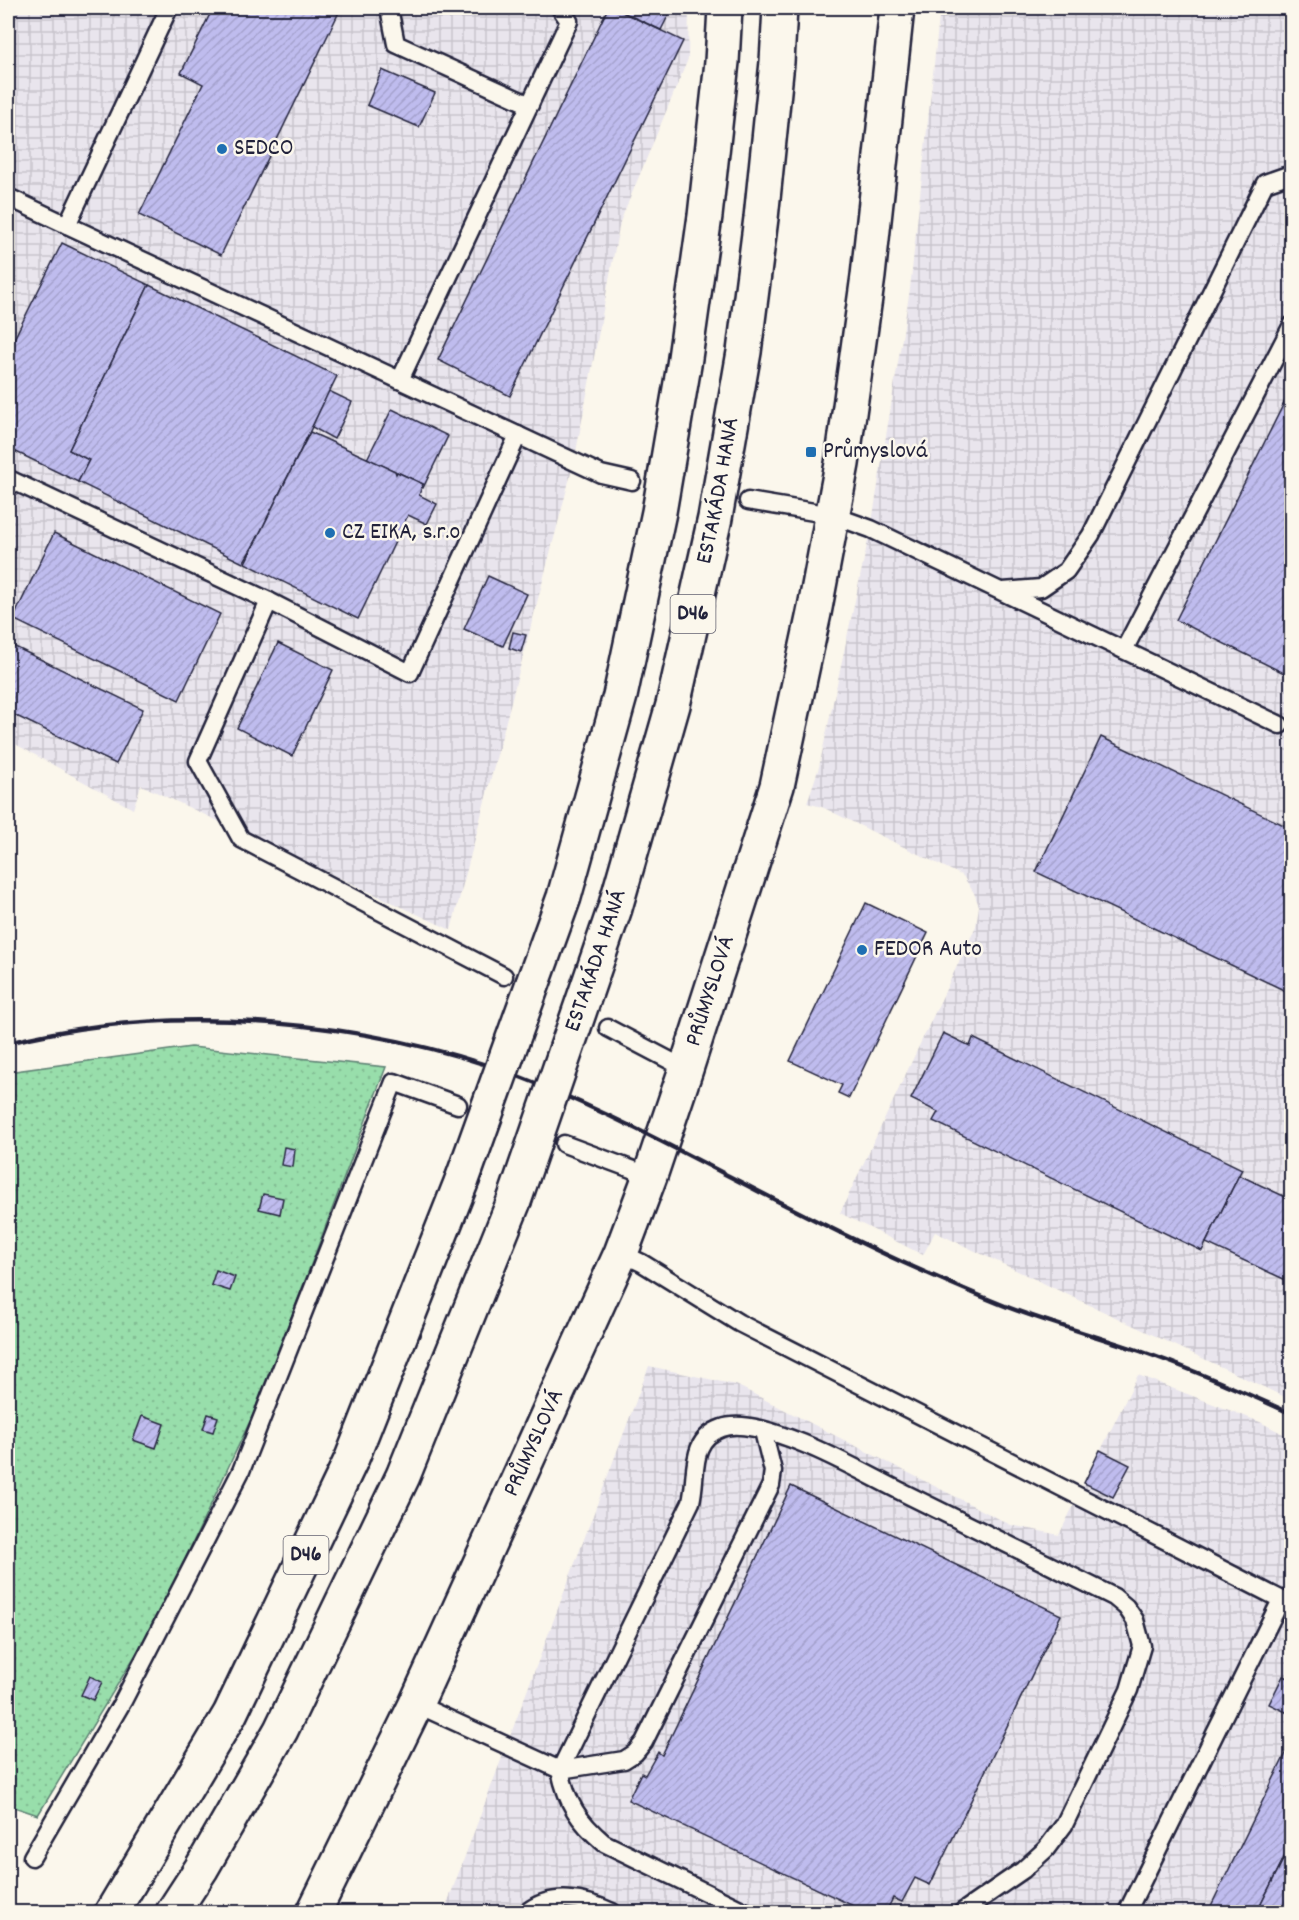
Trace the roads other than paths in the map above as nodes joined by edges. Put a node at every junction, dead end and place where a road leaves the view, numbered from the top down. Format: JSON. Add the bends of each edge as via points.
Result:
{"nodes":[{"id":1,"x":169,"y":8,"type":"edge"},
{"id":2,"x":389,"y":8,"type":"edge"},
{"id":3,"x":560,"y":8,"type":"edge"},
{"id":4,"x":725,"y":8,"type":"edge"},
{"id":5,"x":780,"y":8,"type":"edge"},
{"id":6,"x":897,"y":8,"type":"edge"},
{"id":7,"x":530,"y":105,"type":"junction"},
{"id":8,"x":1292,"y":178,"type":"edge"},
{"id":9,"x":8,"y":197,"type":"edge"},
{"id":10,"x":68,"y":225,"type":"junction"},
{"id":11,"x":1292,"y":325,"type":"edge"},
{"id":12,"x":400,"y":380,"type":"junction"},
{"id":13,"x":518,"y":435,"type":"junction"},
{"id":14,"x":8,"y":480,"type":"edge"},
{"id":15,"x":632,"y":481,"type":"dead end"},
{"id":16,"x":748,"y":501,"type":"dead end"},
{"id":17,"x":832,"y":515,"type":"junction"},
{"id":18,"x":1001,"y":591,"type":"junction"},
{"id":19,"x":269,"y":601,"type":"junction"},
{"id":20,"x":1124,"y":650,"type":"junction"},
{"id":21,"x":1280,"y":725,"type":"dead end"},
{"id":22,"x":504,"y":976,"type":"dead end"},
{"id":23,"x":608,"y":1028,"type":"dead end"},
{"id":24,"x":687,"y":1069,"type":"junction"},
{"id":25,"x":458,"y":1106,"type":"dead end"},
{"id":26,"x":564,"y":1144,"type":"dead end"},
{"id":27,"x":650,"y":1176,"type":"junction"},
{"id":28,"x":621,"y":1253,"type":"junction"},
{"id":29,"x":763,"y":1431,"type":"junction"},
{"id":30,"x":1286,"y":1603,"type":"edge"},
{"id":31,"x":416,"y":1704,"type":"junction"},
{"id":32,"x":560,"y":1770,"type":"junction"},
{"id":33,"x":32,"y":1857,"type":"dead end"},
{"id":34,"x":112,"y":1912,"type":"edge"},
{"id":35,"x":173,"y":1912,"type":"edge"},
{"id":36,"x":314,"y":1912,"type":"edge"},
{"id":37,"x":527,"y":1912,"type":"edge"},
{"id":38,"x":612,"y":1912,"type":"edge"},
{"id":39,"x":746,"y":1912,"type":"edge"},
{"id":40,"x":962,"y":1912,"type":"edge"},
{"id":41,"x":1127,"y":1912,"type":"edge"}],
"edges":[{"from":1,"to":10,"type":"lane"},
{"from":2,"to":7,"type":"lane","via":[[396,44]]},
{"from":3,"to":7,"type":"lane","via":[[569,21]]},
{"from":4,"to":34,"type":"main road","number":"D46","bridge":true,"via":[[707,204],[659,512],[620,696],[564,897],[462,1180],[352,1458],[230,1714]]},
{"from":5,"to":35,"type":"main road","name":"ESTAKÁDA HANÁ","number":"D46","bridge":true,"via":[[763,207],[744,352],[715,518],[673,705],[615,908],[514,1201],[404,1476],[281,1730]]},
{"from":6,"to":17,"type":"main road","name":"PRŮMYSLOVÁ","via":[[868,276]]},
{"from":7,"to":12,"type":"lane"},
{"from":8,"to":18,"type":"lane","via":[[1285,176],[1265,183],[1091,535],[1066,571],[1041,588]]},
{"from":9,"to":10,"type":"lane"},
{"from":10,"to":12,"type":"lane"},
{"from":11,"to":20,"type":"lane"},
{"from":12,"to":13,"type":"lane"},
{"from":13,"to":15,"type":"lane","via":[[601,474]]},
{"from":13,"to":19,"type":"lane","via":[[410,673]]},
{"from":14,"to":19,"type":"lane"},
{"from":16,"to":17,"type":"lane"},
{"from":17,"to":18,"type":"lane","via":[[871,529]]},
{"from":17,"to":24,"type":"main road","name":"PRŮMYSLOVÁ","via":[[777,786]]},
{"from":18,"to":20,"type":"lane"},
{"from":19,"to":22,"type":"lane","via":[[198,761],[241,839]]},
{"from":20,"to":21,"type":"lane"},
{"from":23,"to":24,"type":"lane"},
{"from":24,"to":27,"type":"main road","name":"PRŮMYSLOVÁ"},
{"from":25,"to":33,"type":"lane","via":[[394,1082],[241,1471],[123,1701]]},
{"from":26,"to":27,"type":"lane"},
{"from":27,"to":28,"type":"main road","name":"PRŮMYSLOVÁ"},
{"from":28,"to":30,"type":"lane","via":[[739,1323]]},
{"from":28,"to":31,"type":"main road","name":"PRŮMYSLOVÁ"},
{"from":29,"to":32,"type":"lane","via":[[743,1426],[723,1428],[699,1447],[691,1502]]},
{"from":29,"to":32,"type":"lane","via":[[773,1471],[771,1485],[644,1742],[636,1754],[624,1760]]},
{"from":29,"to":40,"type":"lane","via":[[812,1448],[1114,1597],[1135,1620],[1142,1646],[1129,1690],[1064,1825],[1023,1870]]},
{"from":30,"to":41,"type":"lane"},
{"from":31,"to":32,"type":"lane"},
{"from":31,"to":36,"type":"main road","name":"PRŮMYSLOVÁ"},
{"from":32,"to":39,"type":"lane","via":[[575,1814],[604,1843]]},
{"from":37,"to":38,"type":"lane","via":[[553,1900],[574,1899]]}]}
